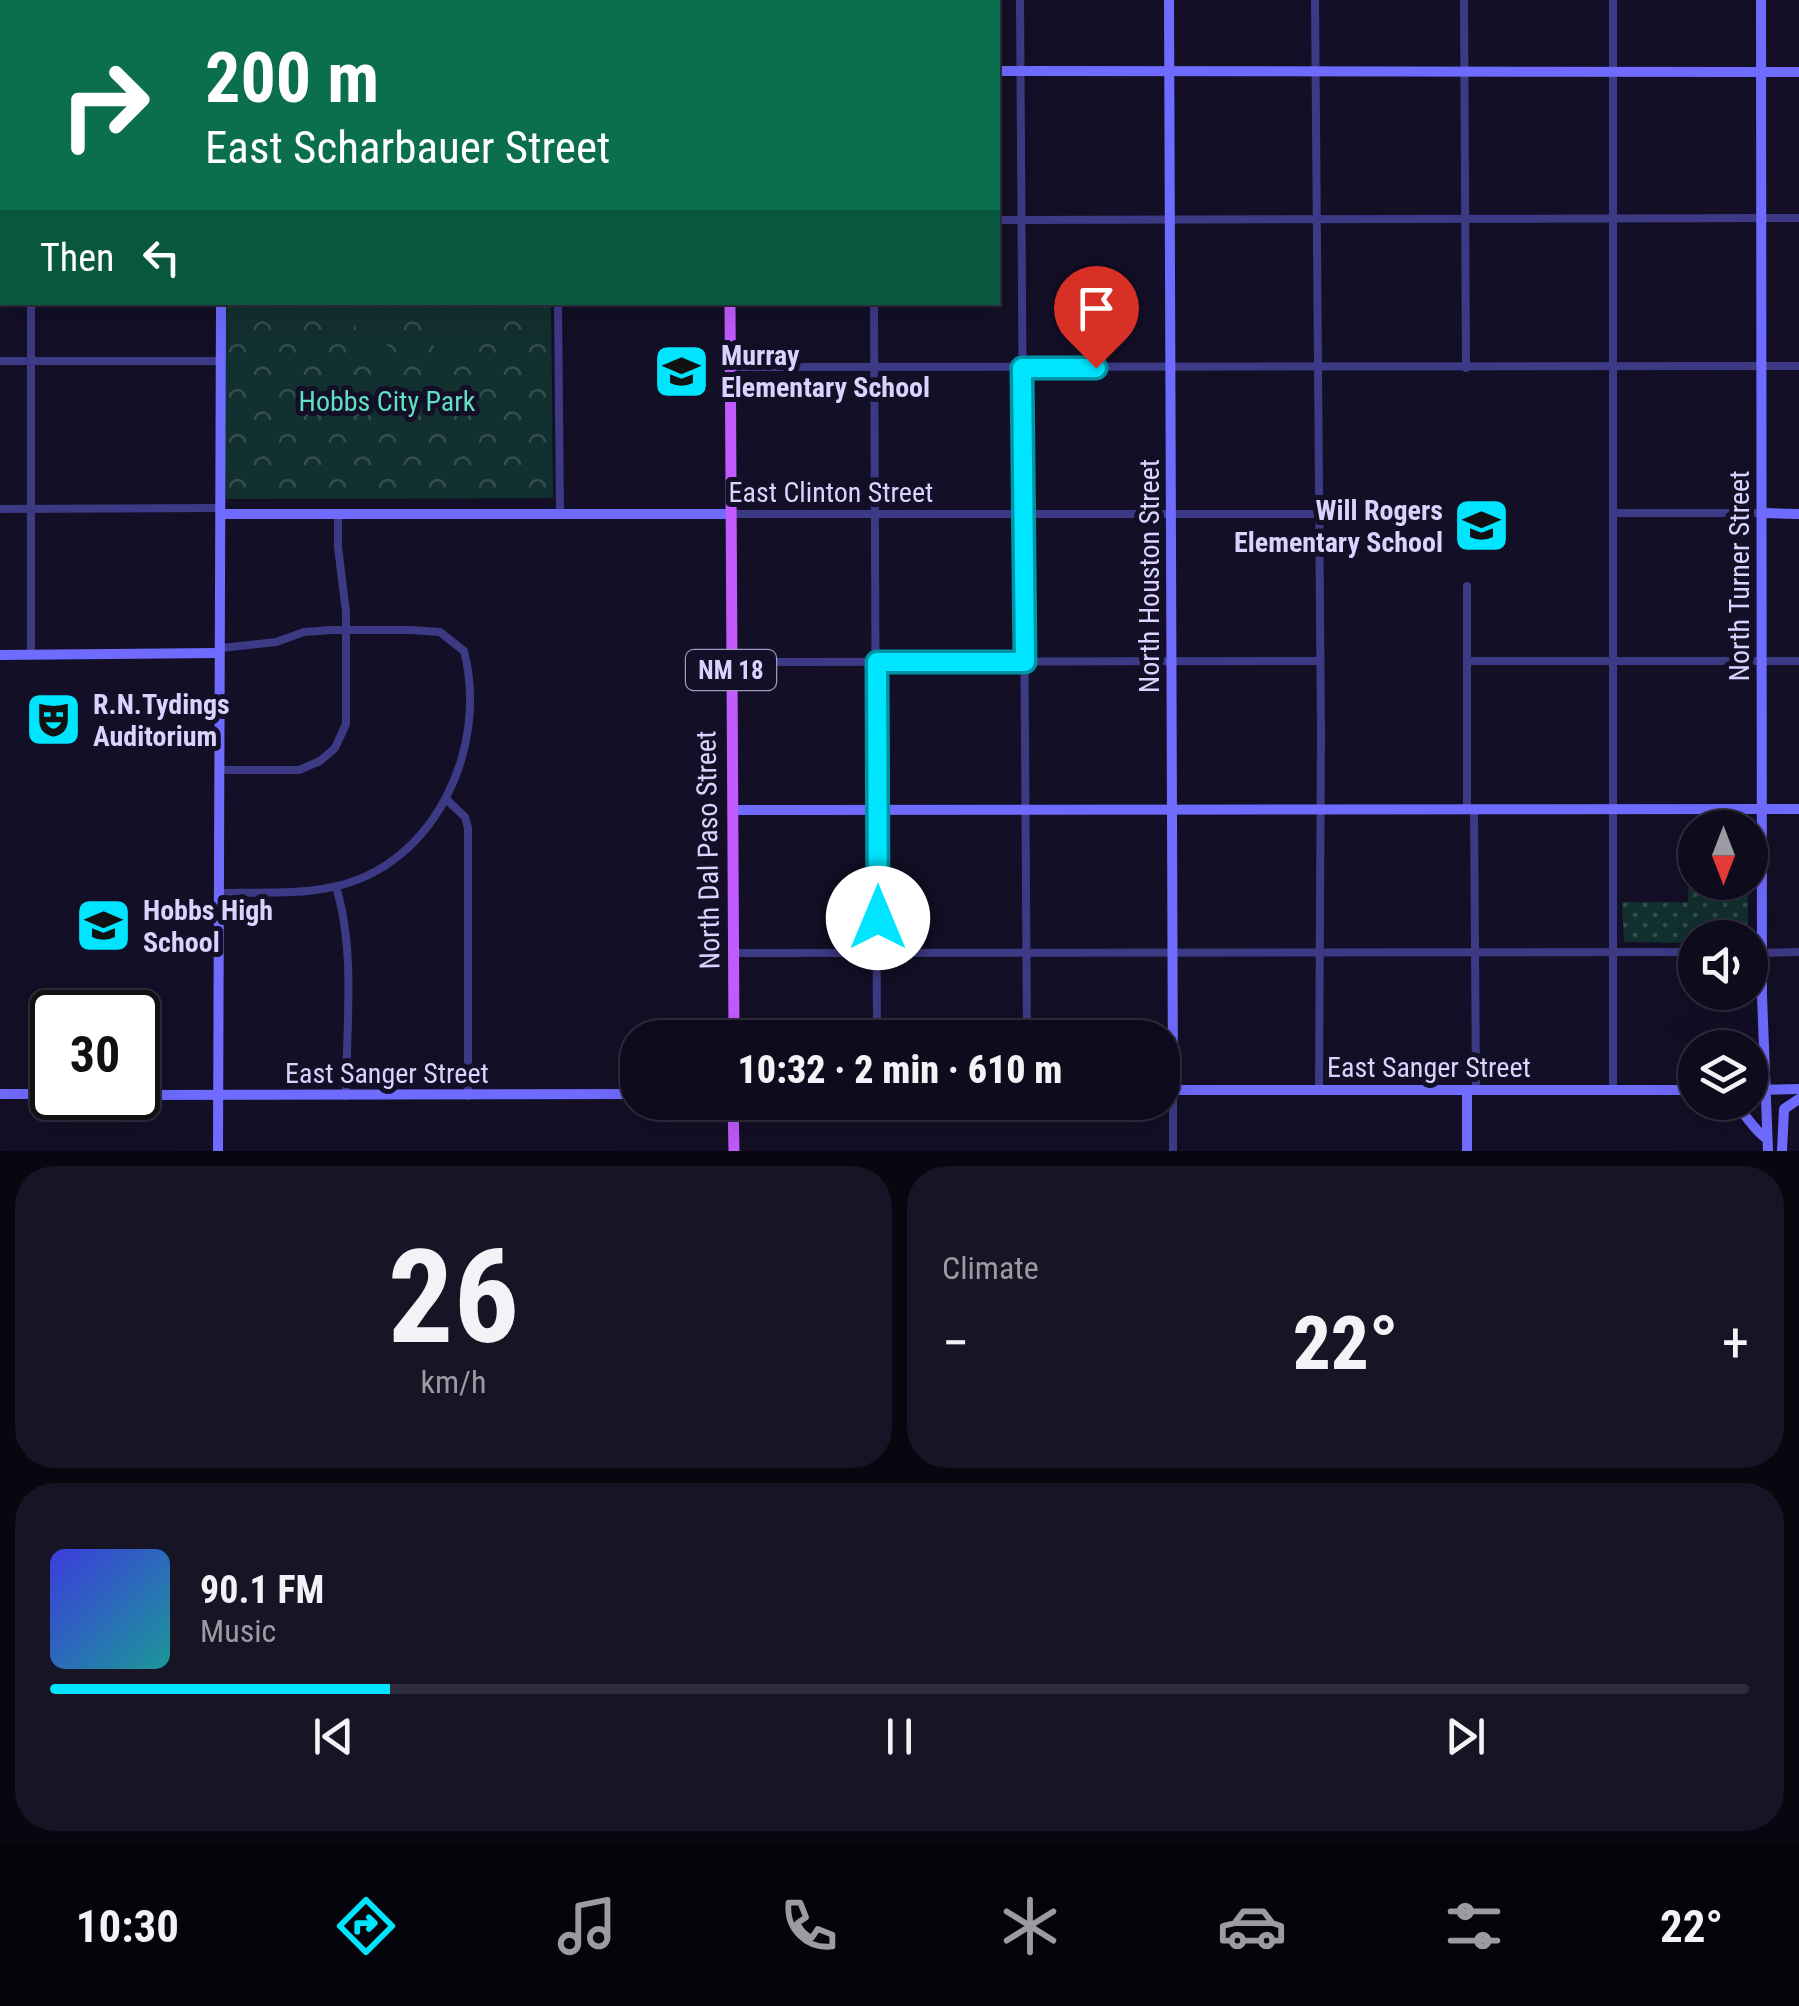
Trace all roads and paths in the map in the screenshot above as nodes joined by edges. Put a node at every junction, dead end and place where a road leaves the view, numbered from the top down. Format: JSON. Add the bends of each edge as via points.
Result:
{"nodes":[{"id":1,"x":1020,"y":0,"type":"edge"},
{"id":2,"x":1169,"y":0,"type":"edge"},
{"id":3,"x":1315,"y":0,"type":"edge"},
{"id":4,"x":1464,"y":0,"type":"edge"},
{"id":5,"x":1614,"y":0,"type":"edge"},
{"id":6,"x":1761,"y":0,"type":"edge"},
{"id":7,"x":1000,"y":71,"type":"edge"},
{"id":8,"x":1021,"y":71,"type":"junction"},
{"id":9,"x":1315,"y":71,"type":"junction"},
{"id":10,"x":1169,"y":72,"type":"junction"},
{"id":11,"x":1614,"y":72,"type":"junction"},
{"id":12,"x":1761,"y":72,"type":"junction"},
{"id":13,"x":1799,"y":72,"type":"edge"},
{"id":14,"x":1465,"y":73,"type":"junction"},
{"id":15,"x":1799,"y":218,"type":"edge"},
{"id":16,"x":1318,"y":219,"type":"junction"},
{"id":17,"x":1613,"y":219,"type":"junction"},
{"id":18,"x":1762,"y":219,"type":"junction"},
{"id":19,"x":1000,"y":220,"type":"edge"},
{"id":20,"x":1021,"y":220,"type":"junction"},
{"id":21,"x":1170,"y":220,"type":"junction"},
{"id":22,"x":1465,"y":220,"type":"junction"},
{"id":23,"x":31,"y":305,"type":"edge"},
{"id":24,"x":221,"y":305,"type":"edge"},
{"id":25,"x":558,"y":305,"type":"edge"},
{"id":26,"x":730,"y":305,"type":"edge"},
{"id":27,"x":874,"y":305,"type":"edge"},
{"id":28,"x":0,"y":361,"type":"edge"},
{"id":29,"x":31,"y":361,"type":"junction"},
{"id":30,"x":221,"y":362,"type":"junction"},
{"id":31,"x":1762,"y":366,"type":"junction"},
{"id":32,"x":1799,"y":366,"type":"edge"},
{"id":33,"x":1319,"y":367,"type":"junction"},
{"id":34,"x":730,"y":368,"type":"junction"},
{"id":35,"x":874,"y":368,"type":"junction"},
{"id":36,"x":1022,"y":368,"type":"junction"},
{"id":37,"x":1171,"y":368,"type":"junction"},
{"id":38,"x":1466,"y":368,"type":"junction"},
{"id":39,"x":1612,"y":368,"type":"junction"},
{"id":40,"x":0,"y":508,"type":"edge"},
{"id":41,"x":31,"y":509,"type":"junction"},
{"id":42,"x":221,"y":511,"type":"junction"},
{"id":43,"x":1614,"y":513,"type":"junction"},
{"id":44,"x":1762,"y":513,"type":"junction"},
{"id":45,"x":338,"y":514,"type":"junction"},
{"id":46,"x":560,"y":514,"type":"junction"},
{"id":47,"x":731,"y":514,"type":"junction"},
{"id":48,"x":876,"y":514,"type":"junction"},
{"id":49,"x":1440,"y":514,"type":"dead end"},
{"id":50,"x":1799,"y":514,"type":"edge"},
{"id":51,"x":1024,"y":515,"type":"junction"},
{"id":52,"x":1172,"y":515,"type":"junction"},
{"id":53,"x":1320,"y":515,"type":"junction"},
{"id":54,"x":1467,"y":586,"type":"dead end"},
{"id":55,"x":346,"y":630,"type":"junction"},
{"id":56,"x":220,"y":651,"type":"junction"},
{"id":57,"x":31,"y":654,"type":"junction"},
{"id":58,"x":0,"y":655,"type":"edge"},
{"id":59,"x":1762,"y":660,"type":"junction"},
{"id":60,"x":1614,"y":661,"type":"junction"},
{"id":61,"x":1799,"y":661,"type":"edge"},
{"id":62,"x":731,"y":662,"type":"junction"},
{"id":63,"x":877,"y":662,"type":"junction"},
{"id":64,"x":1025,"y":662,"type":"junction"},
{"id":65,"x":1172,"y":662,"type":"junction"},
{"id":66,"x":1319,"y":662,"type":"junction"},
{"id":67,"x":1468,"y":662,"type":"junction"},
{"id":68,"x":218,"y":770,"type":"junction"},
{"id":69,"x":446,"y":799,"type":"junction"},
{"id":70,"x":1172,"y":808,"type":"junction"},
{"id":71,"x":1320,"y":808,"type":"junction"},
{"id":72,"x":1470,"y":808,"type":"junction"},
{"id":73,"x":1612,"y":808,"type":"junction"},
{"id":74,"x":878,"y":809,"type":"junction"},
{"id":75,"x":1762,"y":809,"type":"junction"},
{"id":76,"x":1799,"y":809,"type":"edge"},
{"id":77,"x":732,"y":810,"type":"junction"},
{"id":78,"x":1026,"y":810,"type":"junction"},
{"id":79,"x":336,"y":887,"type":"junction"},
{"id":80,"x":218,"y":893,"type":"junction"},
{"id":81,"x":1757,"y":920,"type":"edge"},
{"id":82,"x":1319,"y":952,"type":"junction"},
{"id":83,"x":1474,"y":952,"type":"junction"},
{"id":84,"x":1613,"y":952,"type":"junction"},
{"id":85,"x":1678,"y":952,"type":"edge"},
{"id":86,"x":1768,"y":952,"type":"edge"},
{"id":87,"x":1799,"y":952,"type":"edge"},
{"id":88,"x":878,"y":953,"type":"junction"},
{"id":89,"x":1173,"y":953,"type":"junction"},
{"id":90,"x":734,"y":954,"type":"junction"},
{"id":91,"x":1026,"y":954,"type":"junction"},
{"id":92,"x":734,"y":1020,"type":"edge"},
{"id":93,"x":877,"y":1020,"type":"edge"},
{"id":94,"x":1026,"y":1020,"type":"edge"},
{"id":95,"x":1171,"y":1020,"type":"edge"},
{"id":96,"x":1180,"y":1090,"type":"edge"},
{"id":97,"x":1319,"y":1090,"type":"junction"},
{"id":98,"x":1472,"y":1090,"type":"junction"},
{"id":99,"x":1614,"y":1090,"type":"junction"},
{"id":100,"x":1768,"y":1090,"type":"edge"},
{"id":101,"x":1799,"y":1090,"type":"edge"},
{"id":102,"x":1678,"y":1092,"type":"edge"},
{"id":103,"x":0,"y":1094,"type":"edge"},
{"id":104,"x":30,"y":1094,"type":"edge"},
{"id":105,"x":620,"y":1094,"type":"edge"},
{"id":106,"x":160,"y":1095,"type":"edge"},
{"id":107,"x":219,"y":1095,"type":"junction"},
{"id":108,"x":468,"y":1096,"type":"junction"},
{"id":109,"x":346,"y":1097,"type":"junction"},
{"id":110,"x":1799,"y":1099,"type":"edge"},
{"id":111,"x":733,"y":1120,"type":"edge"},
{"id":112,"x":1170,"y":1120,"type":"edge"},
{"id":113,"x":1748,"y":1120,"type":"edge"},
{"id":114,"x":1766,"y":1120,"type":"edge"},
{"id":115,"x":1768,"y":1145,"type":"edge"},
{"id":116,"x":218,"y":1151,"type":"edge"},
{"id":117,"x":734,"y":1151,"type":"edge"},
{"id":118,"x":1172,"y":1151,"type":"edge"},
{"id":119,"x":1467,"y":1151,"type":"edge"},
{"id":120,"x":1782,"y":1151,"type":"edge"}],
"edges":[{"from":1,"to":8,"type":"street"},
{"from":2,"to":10,"type":"street","name":"North Houston Street"},
{"from":3,"to":9,"type":"street"},
{"from":4,"to":14,"type":"street"},
{"from":5,"to":11,"type":"street"},
{"from":6,"to":12,"type":"street","name":"North Turner Street"},
{"from":7,"to":8,"type":"street"},
{"from":8,"to":10,"type":"street"},
{"from":8,"to":20,"type":"street"},
{"from":9,"to":10,"type":"street"},
{"from":9,"to":14,"type":"street"},
{"from":9,"to":16,"type":"street"},
{"from":10,"to":21,"type":"street","name":"North Houston Street"},
{"from":11,"to":12,"type":"street"},
{"from":11,"to":14,"type":"street"},
{"from":11,"to":17,"type":"street"},
{"from":12,"to":13,"type":"street"},
{"from":12,"to":18,"type":"street","name":"North Turner Street"},
{"from":14,"to":22,"type":"street"},
{"from":15,"to":18,"type":"street"},
{"from":16,"to":21,"type":"street"},
{"from":16,"to":22,"type":"street"},
{"from":16,"to":33,"type":"street"},
{"from":17,"to":18,"type":"street"},
{"from":17,"to":22,"type":"street"},
{"from":17,"to":39,"type":"street"},
{"from":18,"to":31,"type":"street","name":"North Turner Street"},
{"from":19,"to":20,"type":"street"},
{"from":20,"to":21,"type":"street"},
{"from":20,"to":36,"type":"street"},
{"from":21,"to":37,"type":"street","name":"North Houston Street"},
{"from":22,"to":38,"type":"street"},
{"from":23,"to":29,"type":"street"},
{"from":24,"to":30,"type":"street"},
{"from":25,"to":46,"type":"street"},
{"from":26,"to":34,"type":"main road","name":"North Dal Paso Street","number":"NM 18"},
{"from":27,"to":35,"type":"street"},
{"from":28,"to":29,"type":"street"},
{"from":29,"to":30,"type":"street"},
{"from":29,"to":41,"type":"street"},
{"from":30,"to":42,"type":"street"},
{"from":31,"to":32,"type":"street"},
{"from":31,"to":39,"type":"street"},
{"from":31,"to":44,"type":"street","name":"North Turner Street"},
{"from":33,"to":37,"type":"street"},
{"from":33,"to":38,"type":"street"},
{"from":33,"to":53,"type":"street"},
{"from":34,"to":35,"type":"street"},
{"from":34,"to":47,"type":"main road","name":"North Dal Paso Street","number":"NM 18"},
{"from":35,"to":36,"type":"street"},
{"from":35,"to":48,"type":"street"},
{"from":36,"to":37,"type":"street"},
{"from":36,"to":51,"type":"street"},
{"from":37,"to":52,"type":"street","name":"North Houston Street"},
{"from":38,"to":39,"type":"street"},
{"from":39,"to":43,"type":"street"},
{"from":40,"to":41,"type":"street","name":"East Clinton Street"},
{"from":41,"to":42,"type":"street","name":"East Clinton Street"},
{"from":41,"to":57,"type":"street"},
{"from":42,"to":45,"type":"street","name":"East Clinton Street"},
{"from":42,"to":56,"type":"street"},
{"from":43,"to":44,"type":"street"},
{"from":43,"to":60,"type":"street"},
{"from":44,"to":50,"type":"street"},
{"from":44,"to":59,"type":"street","name":"North Turner Street"},
{"from":45,"to":46,"type":"street","name":"East Clinton Street"},
{"from":45,"to":55,"type":"street"},
{"from":46,"to":47,"type":"street","name":"East Clinton Street"},
{"from":47,"to":48,"type":"street","name":"East Clinton Street"},
{"from":47,"to":62,"type":"main road","name":"North Dal Paso Street","number":"NM 18"},
{"from":48,"to":51,"type":"street","name":"East Clinton Street"},
{"from":48,"to":63,"type":"street"},
{"from":49,"to":53,"type":"street","name":"East Clinton Street"},
{"from":51,"to":52,"type":"street","name":"East Clinton Street"},
{"from":51,"to":64,"type":"street"},
{"from":52,"to":53,"type":"street","name":"East Clinton Street"},
{"from":52,"to":65,"type":"street","name":"North Houston Street"},
{"from":53,"to":66,"type":"street"},
{"from":54,"to":67,"type":"street"},
{"from":55,"to":56,"type":"street"},
{"from":55,"to":68,"type":"street","via":[[346,724],[335,748],[299,770]]},
{"from":55,"to":69,"type":"street","via":[[440,632],[464,652],[468,725]]},
{"from":56,"to":57,"type":"street"},
{"from":56,"to":68,"type":"street"},
{"from":57,"to":58,"type":"street"},
{"from":59,"to":60,"type":"street"},
{"from":59,"to":61,"type":"street"},
{"from":59,"to":75,"type":"street","name":"North Turner Street"},
{"from":60,"to":67,"type":"street"},
{"from":60,"to":73,"type":"street"},
{"from":62,"to":63,"type":"street"},
{"from":62,"to":77,"type":"main road","name":"North Dal Paso Street","number":"NM 18"},
{"from":63,"to":64,"type":"street"},
{"from":63,"to":74,"type":"street"},
{"from":64,"to":65,"type":"street"},
{"from":64,"to":78,"type":"street"},
{"from":65,"to":66,"type":"street"},
{"from":65,"to":70,"type":"street","name":"North Houston Street"},
{"from":66,"to":71,"type":"street"},
{"from":67,"to":72,"type":"street"},
{"from":68,"to":80,"type":"street"},
{"from":69,"to":79,"type":"street","via":[[416,841],[385,865]]},
{"from":69,"to":108,"type":"street","via":[[468,828]]},
{"from":70,"to":71,"type":"street"},
{"from":70,"to":78,"type":"street"},
{"from":70,"to":89,"type":"street","name":"North Houston Street"},
{"from":71,"to":72,"type":"street"},
{"from":71,"to":82,"type":"street"},
{"from":72,"to":73,"type":"street"},
{"from":72,"to":83,"type":"street"},
{"from":73,"to":75,"type":"street"},
{"from":73,"to":84,"type":"street"},
{"from":74,"to":77,"type":"street"},
{"from":74,"to":78,"type":"street"},
{"from":74,"to":88,"type":"street"},
{"from":75,"to":76,"type":"street"},
{"from":75,"to":81,"type":"street","name":"North Turner Street"},
{"from":77,"to":90,"type":"main road","name":"North Dal Paso Street","number":"NM 18"},
{"from":78,"to":91,"type":"street"},
{"from":79,"to":80,"type":"street"},
{"from":79,"to":109,"type":"street","via":[[346,940]]},
{"from":80,"to":107,"type":"street"},
{"from":82,"to":83,"type":"street"},
{"from":82,"to":89,"type":"street"},
{"from":82,"to":97,"type":"street"},
{"from":83,"to":84,"type":"street"},
{"from":83,"to":98,"type":"street"},
{"from":84,"to":85,"type":"street"},
{"from":84,"to":99,"type":"street"},
{"from":86,"to":87,"type":"street"},
{"from":88,"to":90,"type":"street"},
{"from":88,"to":91,"type":"street"},
{"from":88,"to":93,"type":"street"},
{"from":89,"to":91,"type":"street"},
{"from":89,"to":95,"type":"street","name":"North Houston Street"},
{"from":90,"to":92,"type":"main road","name":"North Dal Paso Street","number":"NM 18"},
{"from":91,"to":94,"type":"street"},
{"from":96,"to":97,"type":"street","name":"East Sanger Street"},
{"from":97,"to":98,"type":"street","name":"East Sanger Street"},
{"from":98,"to":99,"type":"street","name":"East Sanger Street"},
{"from":98,"to":119,"type":"street"},
{"from":99,"to":102,"type":"street","name":"East Sanger Street"},
{"from":100,"to":101,"type":"street"},
{"from":103,"to":104,"type":"street"},
{"from":105,"to":108,"type":"street","name":"East Sanger Street"},
{"from":106,"to":107,"type":"street","name":"East Sanger Street"},
{"from":107,"to":109,"type":"street","name":"East Sanger Street"},
{"from":107,"to":116,"type":"street"},
{"from":108,"to":109,"type":"street","name":"East Sanger Street"},
{"from":110,"to":120,"type":"street","via":[[1784,1110]]},
{"from":111,"to":117,"type":"main road"},
{"from":112,"to":118,"type":"street","name":"North Houston Street"},
{"from":113,"to":115,"type":"street"},
{"from":114,"to":115,"type":"street","name":"North Turner Street"}]}
